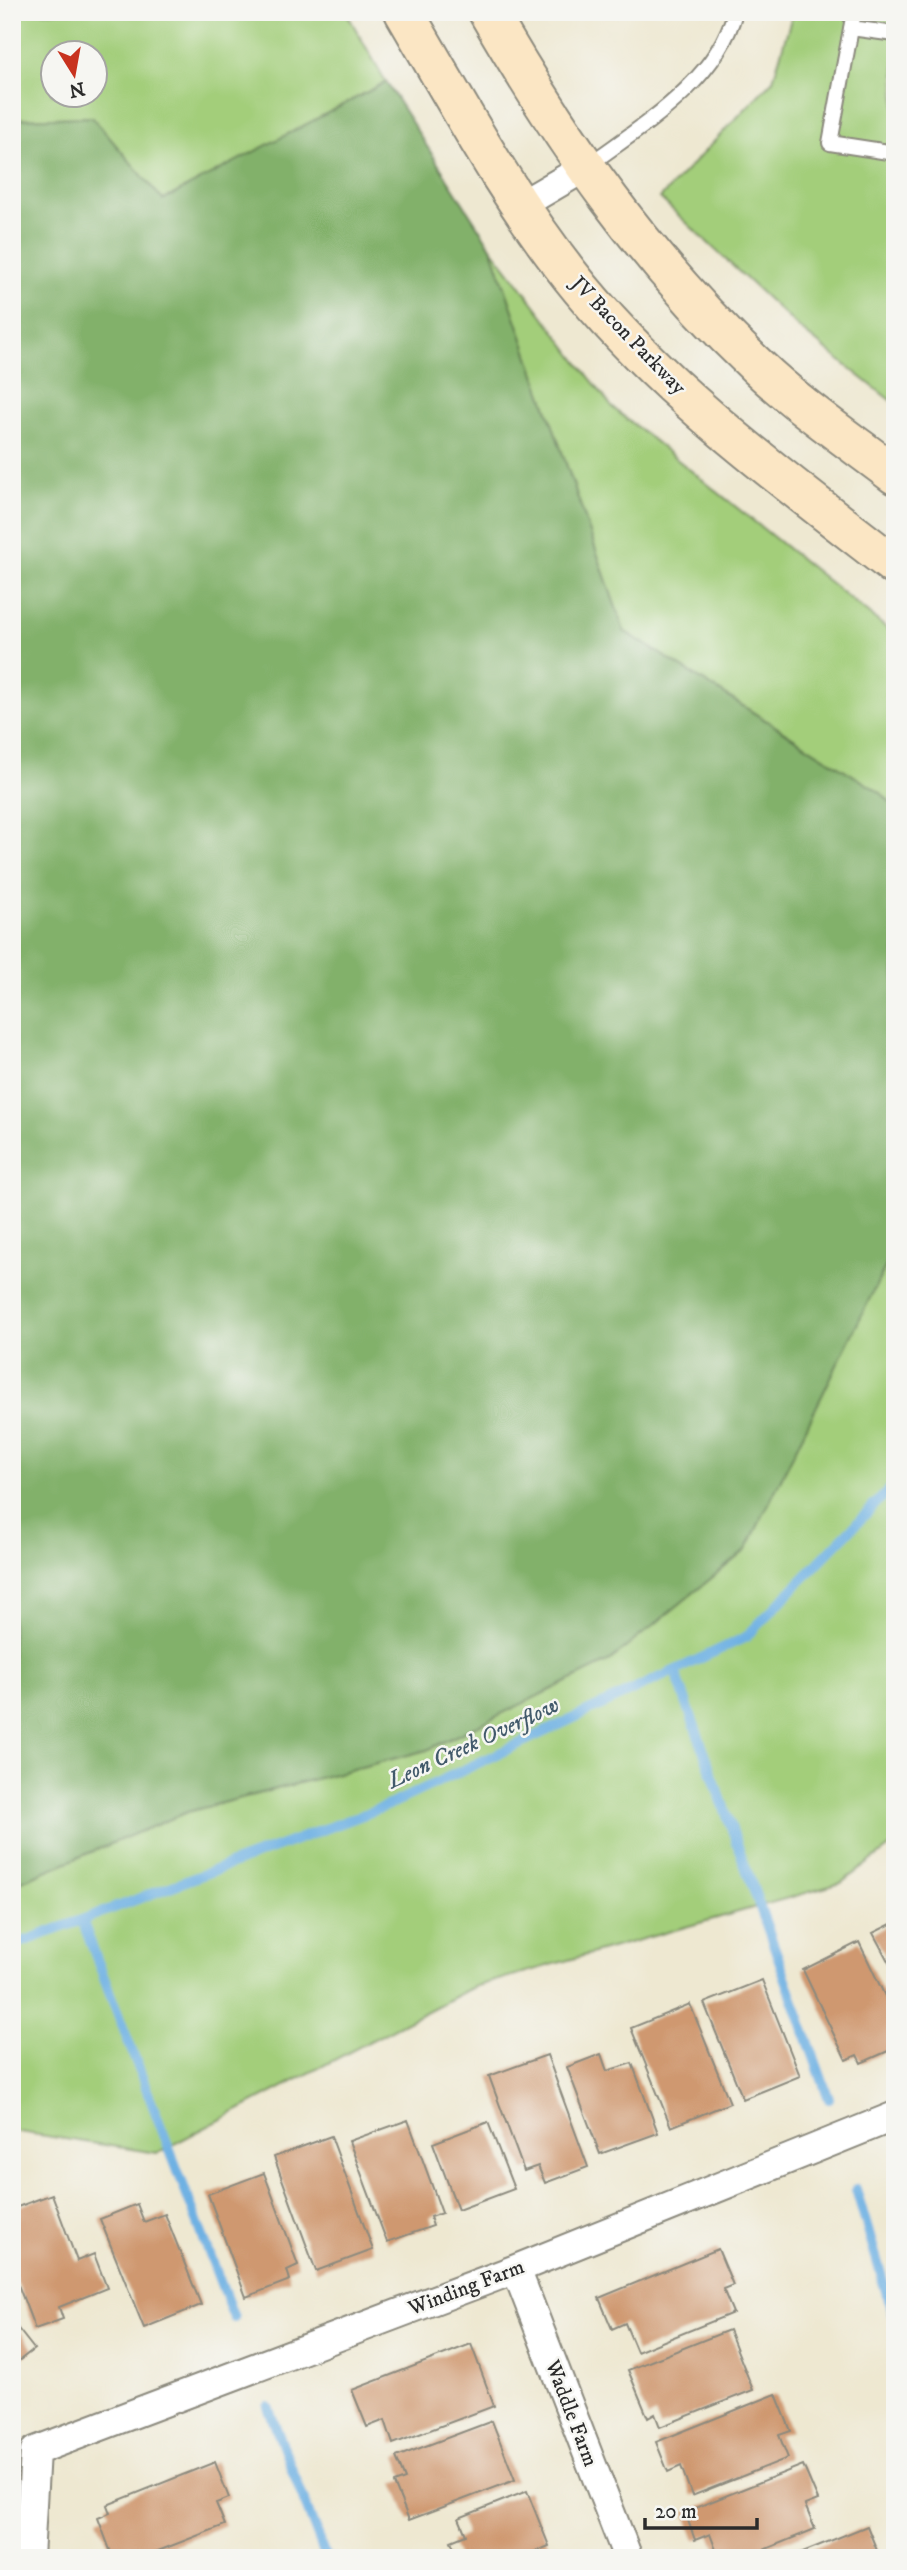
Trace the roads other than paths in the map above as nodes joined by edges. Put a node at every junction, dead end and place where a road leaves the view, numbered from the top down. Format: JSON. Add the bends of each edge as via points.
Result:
{"nodes":[{"id":1,"x":404,"y":12,"type":"edge"},
{"id":2,"x":488,"y":12,"type":"edge"},
{"id":3,"x":735,"y":12,"type":"edge"},
{"id":4,"x":854,"y":12,"type":"edge"},
{"id":5,"x":851,"y":28,"type":"junction"},
{"id":6,"x":895,"y":34,"type":"edge"},
{"id":7,"x":895,"y":153,"type":"edge"},
{"id":8,"x":584,"y":168,"type":"junction"},
{"id":9,"x":521,"y":205,"type":"junction"},
{"id":10,"x":895,"y":475,"type":"edge"},
{"id":11,"x":895,"y":566,"type":"edge"},
{"id":12,"x":895,"y":2116,"type":"edge"},
{"id":13,"x":516,"y":2269,"type":"junction"},
{"id":14,"x":29,"y":2558,"type":"edge"},
{"id":15,"x":628,"y":2558,"type":"edge"}],
"edges":[{"from":1,"to":9,"type":"main road","name":"JV Bacon Parkway"},
{"from":2,"to":8,"type":"main road"},
{"from":3,"to":8,"type":"lane","via":[[731,29],[705,67],[670,105]]},
{"from":4,"to":5,"type":"lane"},
{"from":5,"to":6,"type":"lane"},
{"from":5,"to":7,"type":"lane","via":[[830,143]]},
{"from":8,"to":9,"type":"street"},
{"from":8,"to":10,"type":"main road","via":[[637,239],[759,368]]},
{"from":9,"to":11,"type":"main road","name":"JV Bacon Parkway","via":[[581,289],[702,411]]},
{"from":12,"to":13,"type":"street","name":"Winding Farm"},
{"from":13,"to":14,"type":"street","name":"Winding Farm","via":[[35,2451]]},
{"from":13,"to":15,"type":"street","name":"Waddle Farm"}]}
